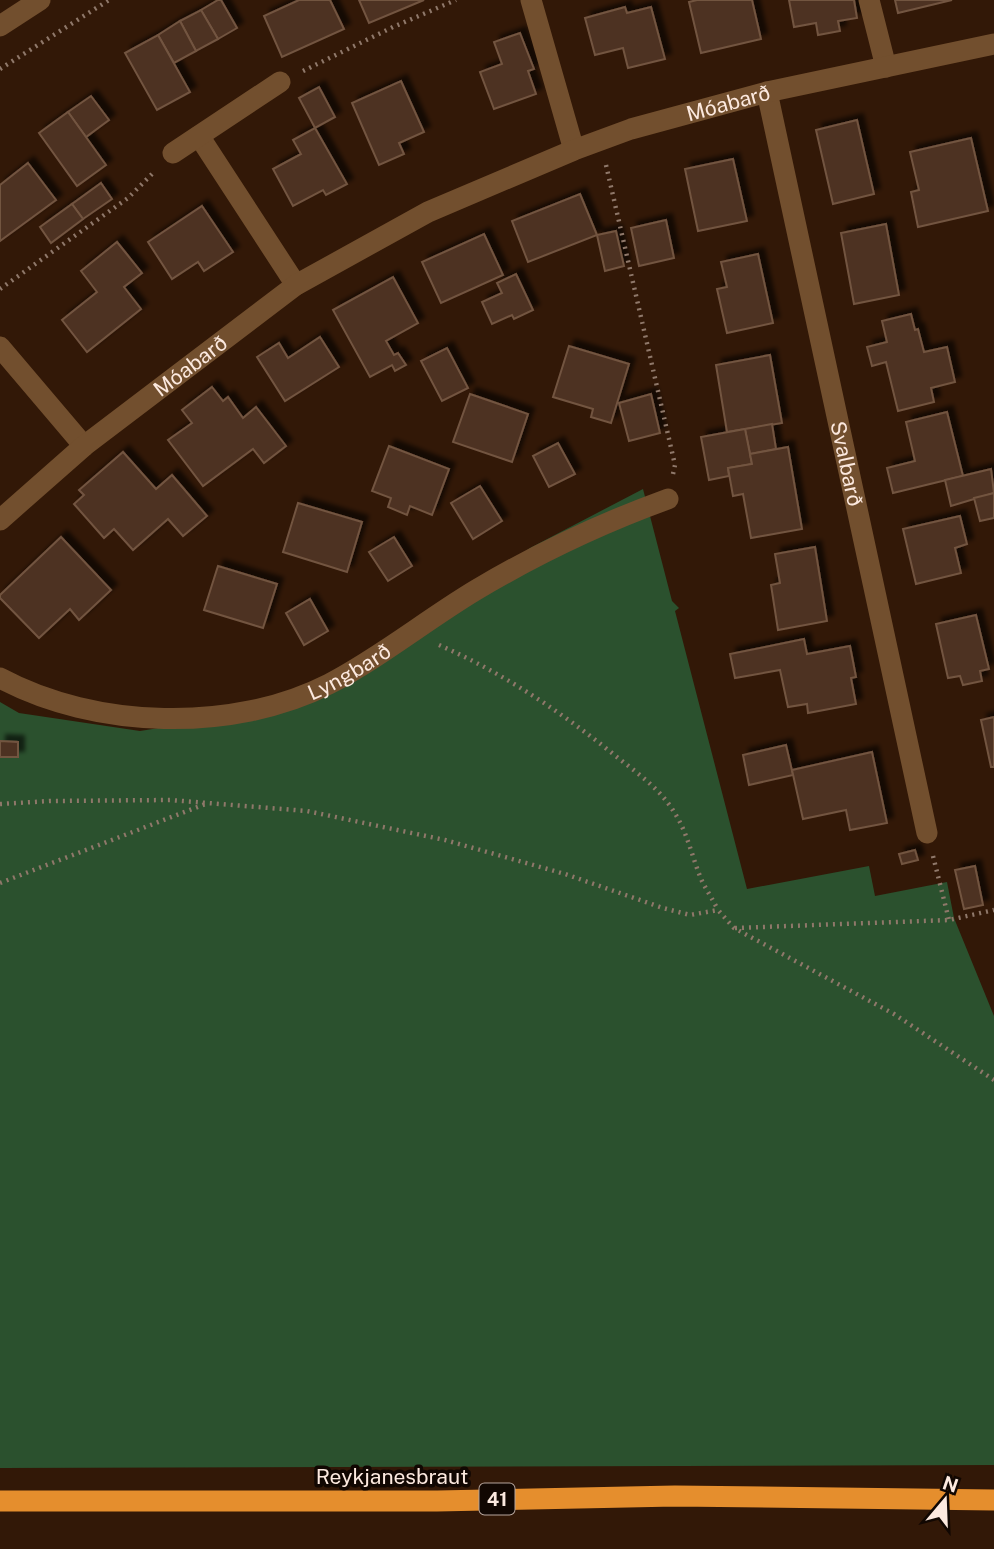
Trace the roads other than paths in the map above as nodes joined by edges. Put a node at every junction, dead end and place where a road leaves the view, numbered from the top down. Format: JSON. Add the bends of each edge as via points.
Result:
{"nodes":[{"id":1,"x":40,"y":0,"type":"edge"},
{"id":2,"x":531,"y":0,"type":"edge"},
{"id":3,"x":869,"y":0,"type":"edge"},
{"id":4,"x":0,"y":26,"type":"edge"},
{"id":5,"x":994,"y":44,"type":"edge"},
{"id":6,"x":886,"y":67,"type":"junction"},
{"id":7,"x":280,"y":82,"type":"road end"},
{"id":8,"x":767,"y":92,"type":"junction"},
{"id":9,"x":199,"y":136,"type":"junction"},
{"id":10,"x":573,"y":150,"type":"junction"},
{"id":11,"x":173,"y":153,"type":"road end"},
{"id":12,"x":296,"y":285,"type":"junction"},
{"id":13,"x":0,"y":347,"type":"edge"},
{"id":14,"x":84,"y":446,"type":"junction"},
{"id":15,"x":668,"y":499,"type":"road end"},
{"id":16,"x":0,"y":520,"type":"edge"},
{"id":17,"x":0,"y":678,"type":"edge"},
{"id":18,"x":927,"y":833,"type":"road end"},
{"id":19,"x":994,"y":1500,"type":"edge"},
{"id":20,"x":0,"y":1501,"type":"edge"}],
"edges":[{"from":1,"to":4,"type":"street"},
{"from":2,"to":10,"type":"street"},
{"from":3,"to":6,"type":"street"},
{"from":5,"to":6,"type":"street","name":"Móabarð"},
{"from":6,"to":8,"type":"street","name":"Móabarð"},
{"from":7,"to":9,"type":"street"},
{"from":8,"to":10,"type":"street","name":"Móabarð","via":[[631,129]]},
{"from":8,"to":18,"type":"street","name":"Svalbarð"},
{"from":9,"to":11,"type":"street"},
{"from":9,"to":12,"type":"street"},
{"from":10,"to":12,"type":"street","name":"Móabarð","via":[[428,212]]},
{"from":12,"to":14,"type":"street","name":"Móabarð"},
{"from":13,"to":14,"type":"street"},
{"from":14,"to":16,"type":"street","name":"Móabarð"},
{"from":15,"to":17,"type":"street","name":"Lyngbarð","via":[[540,553],[361,667],[289,701],[210,717],[162,718],[84,708]]},
{"from":19,"to":20,"type":"highway","name":"Reykjanesbraut","number":"41","via":[[675,1496]]}]}
